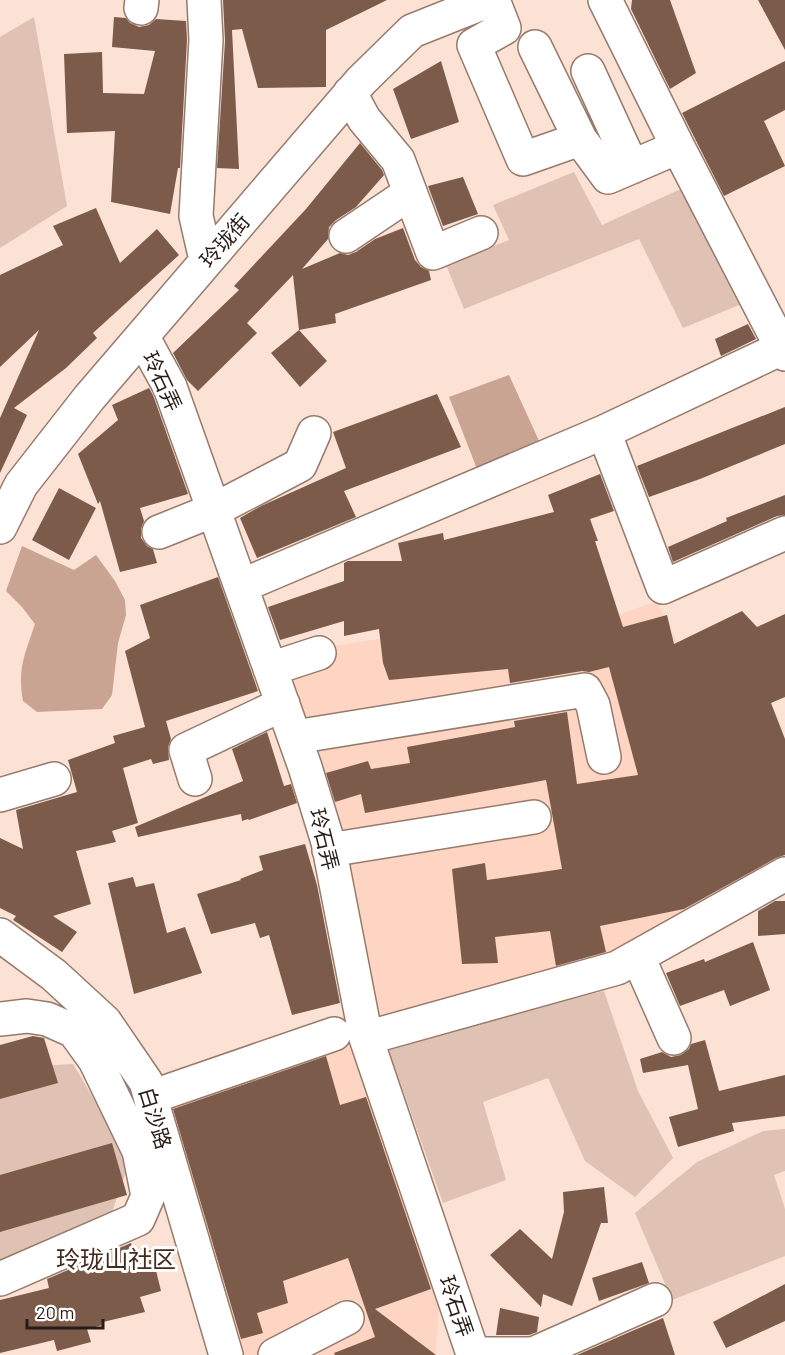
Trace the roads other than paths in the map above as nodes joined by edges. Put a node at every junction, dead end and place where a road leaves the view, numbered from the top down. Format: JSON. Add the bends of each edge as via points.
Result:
{"nodes":[{"id":1,"x":204,"y":0,"type":"edge"},
{"id":2,"x":491,"y":0,"type":"edge"},
{"id":3,"x":605,"y":0,"type":"edge"},
{"id":4,"x":535,"y":47,"type":"dead end"},
{"id":5,"x":588,"y":72,"type":"dead end"},
{"id":6,"x":350,"y":93,"type":"junction"},
{"id":7,"x":580,"y":139,"type":"junction"},
{"id":8,"x":678,"y":147,"type":"junction"},
{"id":9,"x":632,"y":167,"type":"junction"},
{"id":10,"x":410,"y":193,"type":"junction"},
{"id":11,"x":481,"y":233,"type":"dead end"},
{"id":12,"x":346,"y":236,"type":"dead end"},
{"id":13,"x":206,"y":260,"type":"junction"},
{"id":14,"x":142,"y":336,"type":"junction"},
{"id":15,"x":784,"y":351,"type":"edge"},
{"id":16,"x":604,"y":432,"type":"junction"},
{"id":17,"x":314,"y":433,"type":"dead end"},
{"id":18,"x":213,"y":510,"type":"junction"},
{"id":19,"x":2,"y":513,"type":"edge"},
{"id":20,"x":159,"y":532,"type":"dead end"},
{"id":21,"x":785,"y":534,"type":"edge"},
{"id":22,"x":241,"y":586,"type":"junction"},
{"id":23,"x":319,"y":653,"type":"dead end"},
{"id":24,"x":270,"y":669,"type":"junction"},
{"id":25,"x":283,"y":704,"type":"junction"},
{"id":26,"x":294,"y":737,"type":"junction"},
{"id":27,"x":604,"y":757,"type":"dead end"},
{"id":28,"x":54,"y":779,"type":"dead end"},
{"id":29,"x":195,"y":779,"type":"dead end"},
{"id":30,"x":0,"y":795,"type":"edge"},
{"id":31,"x":534,"y":817,"type":"dead end"},
{"id":32,"x":329,"y":850,"type":"junction"},
{"id":33,"x":785,"y":874,"type":"edge"},
{"id":34,"x":0,"y":934,"type":"edge"},
{"id":35,"x":638,"y":957,"type":"junction"},
{"id":36,"x":0,"y":1019,"type":"edge"},
{"id":37,"x":334,"y":1034,"type":"dead end"},
{"id":38,"x":366,"y":1038,"type":"junction"},
{"id":39,"x":674,"y":1038,"type":"dead end"},
{"id":40,"x":151,"y":1097,"type":"junction"},
{"id":41,"x":0,"y":1279,"type":"edge"},
{"id":42,"x":656,"y":1300,"type":"dead end"},
{"id":43,"x":347,"y":1318,"type":"dead end"},
{"id":44,"x":219,"y":1352,"type":"edge"},
{"id":45,"x":473,"y":1354,"type":"edge"},
{"id":46,"x":275,"y":1355,"type":"edge"}],
"edges":[{"from":1,"to":13,"type":"street","via":[[206,40],[195,216]]},
{"from":2,"to":6,"type":"street","name":"玲珑街","via":[[412,31]]},
{"from":2,"to":7,"type":"street","via":[[504,28],[474,45],[522,159]]},
{"from":3,"to":8,"type":"street"},
{"from":4,"to":7,"type":"street"},
{"from":5,"to":9,"type":"street"},
{"from":6,"to":10,"type":"street","via":[[363,119],[398,160]]},
{"from":6,"to":13,"type":"street","name":"玲珑街"},
{"from":7,"to":9,"type":"street","via":[[608,177]]},
{"from":8,"to":9,"type":"street"},
{"from":8,"to":15,"type":"street"},
{"from":10,"to":11,"type":"street","via":[[433,253]]},
{"from":10,"to":12,"type":"street"},
{"from":13,"to":14,"type":"street","name":"玲珑街"},
{"from":14,"to":18,"type":"street","name":"玲石弄","via":[[170,387]]},
{"from":14,"to":19,"type":"street","name":"玲珑街","via":[[88,398]]},
{"from":15,"to":16,"type":"street"},
{"from":16,"to":21,"type":"street","via":[[663,587]]},
{"from":16,"to":22,"type":"street"},
{"from":17,"to":18,"type":"street","via":[[300,465]]},
{"from":18,"to":20,"type":"street"},
{"from":18,"to":22,"type":"street","name":"玲石弄"},
{"from":22,"to":24,"type":"street","name":"玲石弄"},
{"from":23,"to":24,"type":"street"},
{"from":24,"to":25,"type":"street","name":"玲石弄"},
{"from":25,"to":26,"type":"street","name":"玲石弄"},
{"from":25,"to":29,"type":"street","via":[[186,750]]},
{"from":26,"to":27,"type":"street","via":[[585,690],[593,705]]},
{"from":26,"to":32,"type":"street","name":"玲石弄"},
{"from":28,"to":30,"type":"street"},
{"from":31,"to":32,"type":"street"},
{"from":32,"to":38,"type":"street","name":"玲石弄"},
{"from":33,"to":35,"type":"street"},
{"from":34,"to":40,"type":"street","name":"白沙路","via":[[54,975],[105,1022],[146,1082]]},
{"from":35,"to":38,"type":"street","via":[[617,968]]},
{"from":35,"to":39,"type":"street"},
{"from":36,"to":41,"type":"street","via":[[46,1019],[74,1031],[95,1060],[139,1151],[148,1196],[138,1219]]},
{"from":37,"to":40,"type":"street"},
{"from":38,"to":45,"type":"street","name":"玲石弄"},
{"from":40,"to":44,"type":"street","name":"白沙路"},
{"from":42,"to":45,"type":"street","via":[[533,1354]]},
{"from":43,"to":46,"type":"street"}]}
